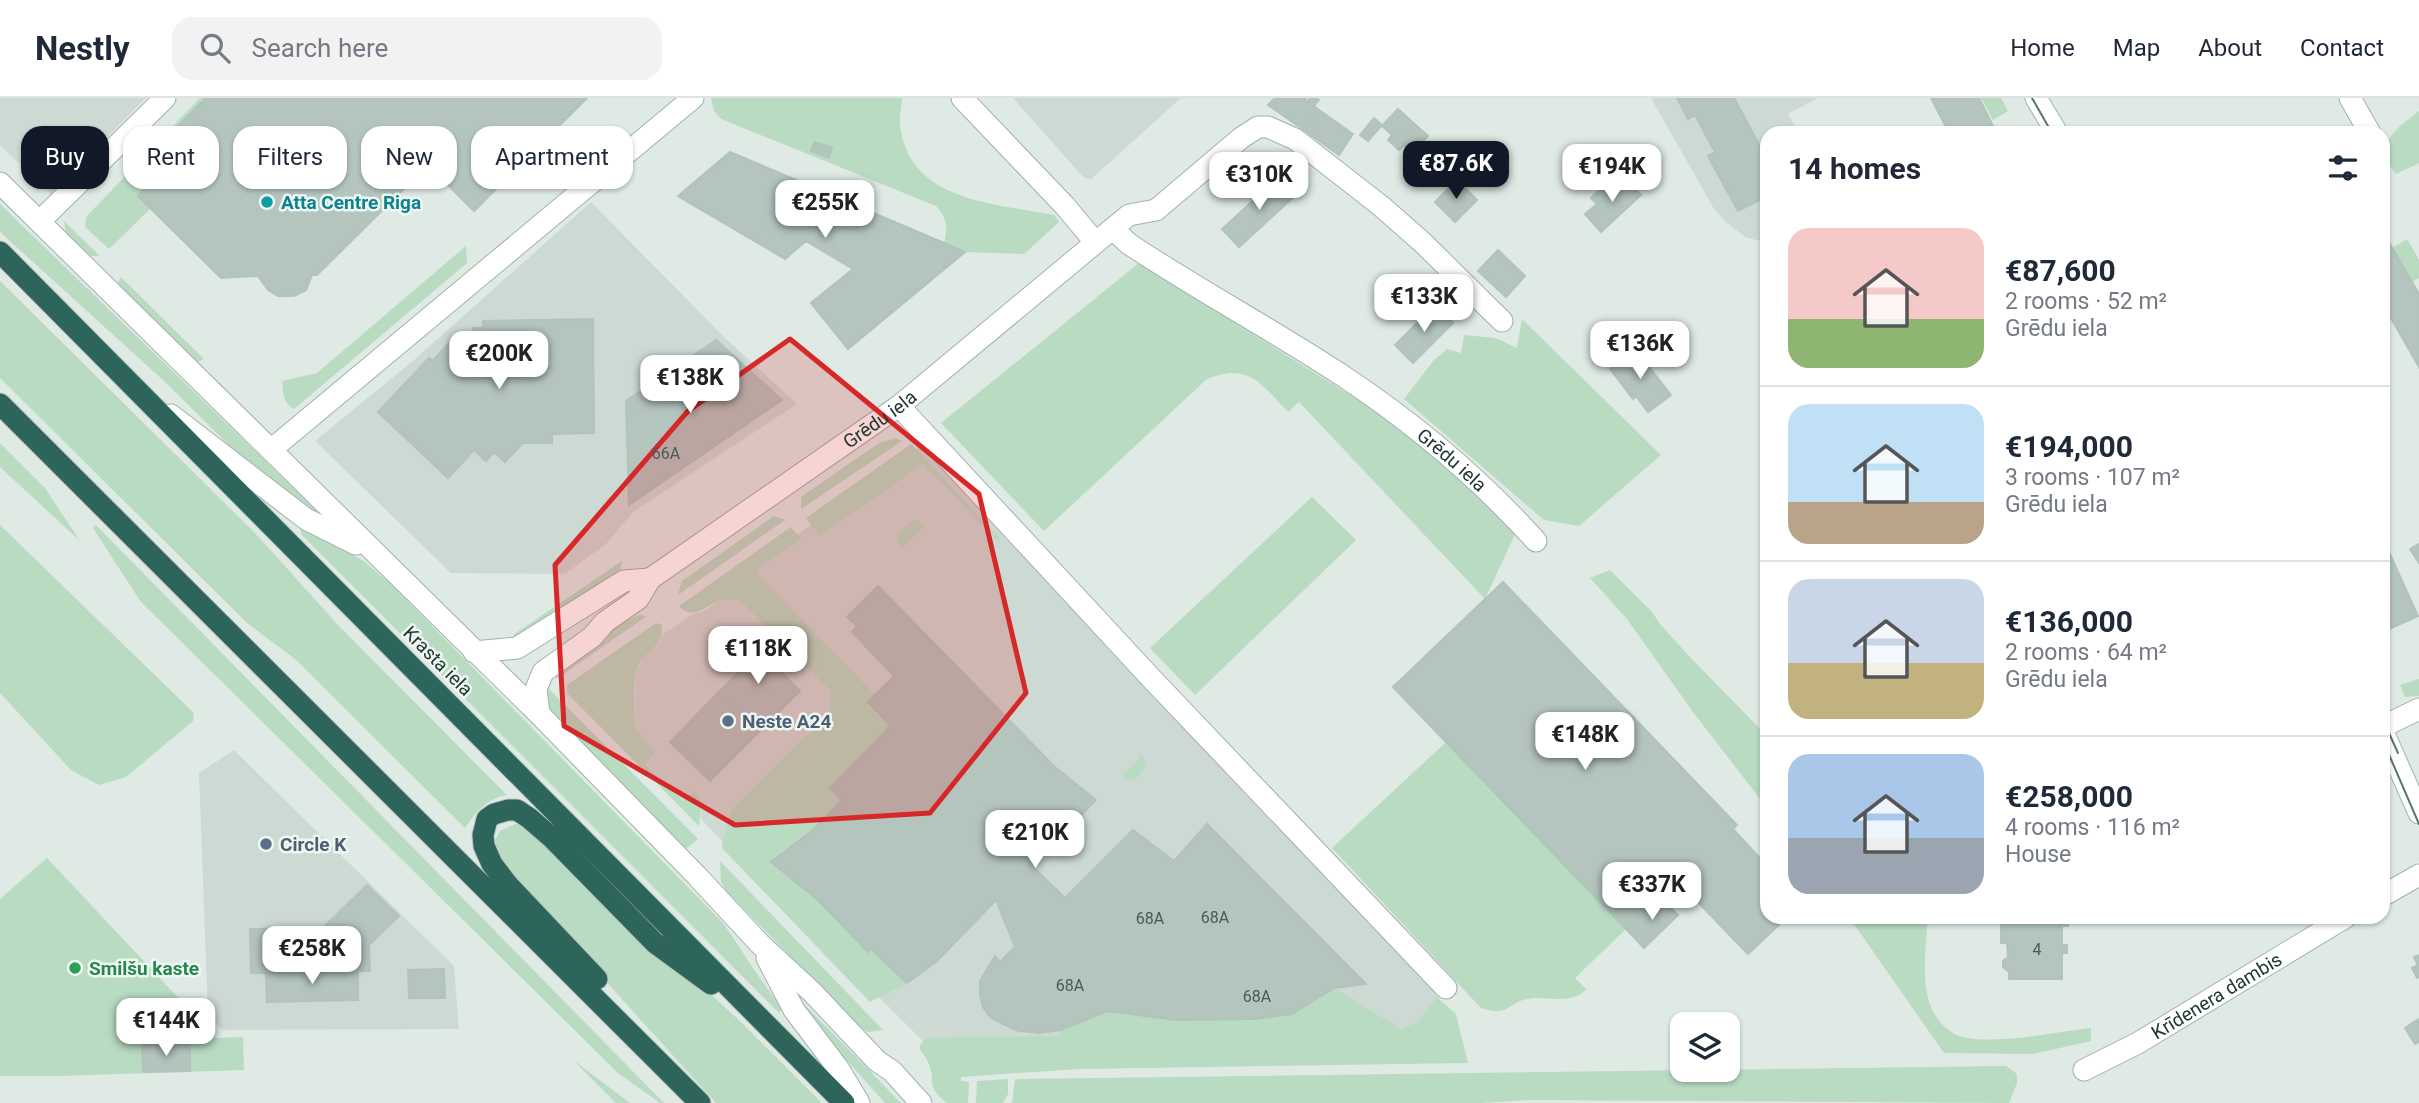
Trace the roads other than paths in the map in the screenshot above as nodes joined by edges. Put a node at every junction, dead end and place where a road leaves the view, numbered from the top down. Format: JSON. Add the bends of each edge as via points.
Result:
{"nodes":[{"id":1,"x":165,"y":98,"type":"edge"},
{"id":2,"x":692,"y":98,"type":"edge"},
{"id":3,"x":962,"y":98,"type":"edge"},
{"id":4,"x":2036,"y":98,"type":"edge"},
{"id":5,"x":2350,"y":98,"type":"edge"},
{"id":6,"x":2053,"y":126,"type":"edge"},
{"id":7,"x":2366,"y":126,"type":"edge"},
{"id":8,"x":0,"y":183,"type":"edge"},
{"id":9,"x":40,"y":221,"type":"junction"},
{"id":10,"x":1113,"y":229,"type":"junction"},
{"id":11,"x":1095,"y":242,"type":"junction"},
{"id":12,"x":0,"y":252,"type":"edge"},
{"id":13,"x":1502,"y":321,"type":"dead end"},
{"id":14,"x":138,"y":390,"type":"junction"},
{"id":15,"x":0,"y":404,"type":"edge"},
{"id":16,"x":899,"y":406,"type":"junction"},
{"id":17,"x":272,"y":449,"type":"junction"},
{"id":18,"x":1536,"y":541,"type":"dead end"},
{"id":19,"x":371,"y":551,"type":"junction"},
{"id":20,"x":650,"y":579,"type":"junction"},
{"id":21,"x":474,"y":652,"type":"junction"},
{"id":22,"x":2419,"y":709,"type":"edge"},
{"id":23,"x":538,"y":714,"type":"junction"},
{"id":24,"x":2390,"y":723,"type":"edge"},
{"id":25,"x":2390,"y":748,"type":"edge"},
{"id":26,"x":2419,"y":813,"type":"edge"},
{"id":27,"x":2419,"y":875,"type":"edge"},
{"id":28,"x":2390,"y":892,"type":"edge"},
{"id":29,"x":2334,"y":924,"type":"edge"},
{"id":30,"x":760,"y":944,"type":"junction"},
{"id":31,"x":1446,"y":988,"type":"dead end"},
{"id":32,"x":751,"y":1010,"type":"junction"},
{"id":33,"x":647,"y":1049,"type":"junction"},
{"id":34,"x":2084,"y":1070,"type":"dead end"},
{"id":35,"x":700,"y":1103,"type":"edge"},
{"id":36,"x":844,"y":1103,"type":"edge"},
{"id":37,"x":859,"y":1103,"type":"edge"},
{"id":38,"x":921,"y":1103,"type":"edge"}],
"edges":[{"from":1,"to":9,"type":"street"},
{"from":2,"to":17,"type":"street"},
{"from":3,"to":11,"type":"street"},
{"from":4,"to":6,"type":"street"},
{"from":5,"to":7,"type":"street"},
{"from":8,"to":9,"type":"street"},
{"from":9,"to":17,"type":"street"},
{"from":10,"to":11,"type":"street","name":"Grēdu iela"},
{"from":10,"to":13,"type":"street","name":"Grēdu iela","via":[[1129,215],[1156,210],[1241,138],[1258,127],[1268,127],[1295,139],[1381,206]]},
{"from":10,"to":18,"type":"street","name":"Grēdu iela","via":[[1129,244],[1346,379],[1416,429],[1509,511]]},
{"from":11,"to":16,"type":"street","name":"Grēdu iela"},
{"from":12,"to":14,"type":"highway","name":"Krasta iela"},
{"from":14,"to":19,"type":"street","via":[[306,519]]},
{"from":14,"to":32,"type":"highway","name":"Krasta iela"},
{"from":15,"to":33,"type":"highway"},
{"from":16,"to":20,"type":"street","name":"Grēdu iela"},
{"from":16,"to":31,"type":"street"},
{"from":17,"to":19,"type":"street"},
{"from":19,"to":21,"type":"street"},
{"from":20,"to":21,"type":"street","name":"Grēdu iela","via":[[624,581],[517,648]]},
{"from":20,"to":23,"type":"street","name":"Grēdu iela","via":[[638,599],[543,673],[536,689]]},
{"from":21,"to":23,"type":"street"},
{"from":22,"to":24,"type":"street"},
{"from":23,"to":30,"type":"street"},
{"from":25,"to":26,"type":"street"},
{"from":27,"to":28,"type":"street"},
{"from":29,"to":34,"type":"street","name":"Krīdenera dambis","via":[[2138,1043]]},
{"from":30,"to":37,"type":"street","via":[[794,1010]]},
{"from":30,"to":38,"type":"street"},
{"from":32,"to":33,"type":"highway","via":[[655,943],[529,818],[517,810],[494,814],[487,819],[482,835],[492,864],[605,988]]},
{"from":32,"to":36,"type":"highway","name":"Krasta iela"},
{"from":33,"to":35,"type":"highway"}]}
